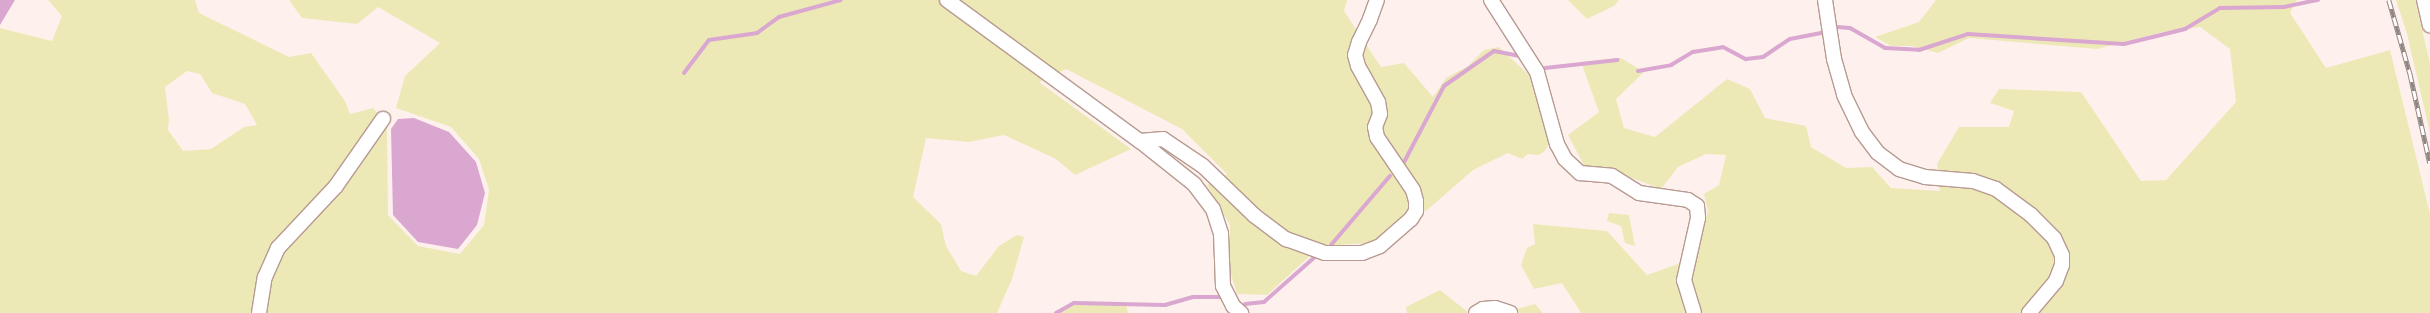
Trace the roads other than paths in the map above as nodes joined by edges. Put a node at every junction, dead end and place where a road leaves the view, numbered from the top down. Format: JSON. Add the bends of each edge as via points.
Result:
{"nodes":[{"id":1,"x":947,"y":0,"type":"edge"},
{"id":2,"x":1376,"y":0,"type":"edge"},
{"id":3,"x":1491,"y":0,"type":"edge"},
{"id":4,"x":1826,"y":0,"type":"edge"},
{"id":5,"x":2424,"y":0,"type":"edge"},
{"id":6,"x":2430,"y":25,"type":"edge"},
{"id":7,"x":383,"y":119,"type":"dead end"},
{"id":8,"x":1140,"y":142,"type":"junction"},
{"id":9,"x":259,"y":313,"type":"edge"},
{"id":10,"x":1241,"y":313,"type":"edge"},
{"id":11,"x":1476,"y":313,"type":"edge"},
{"id":12,"x":1510,"y":313,"type":"edge"},
{"id":13,"x":1694,"y":313,"type":"edge"},
{"id":14,"x":2029,"y":313,"type":"edge"}],
"edges":[{"from":1,"to":8,"type":"street"},
{"from":2,"to":8,"type":"street","via":[[1355,55],[1358,66],[1378,102],[1380,114],[1375,127],[1377,137],[1413,190],[1416,201],[1416,211],[1411,219],[1380,246],[1362,253],[1325,253],[1286,239],[1255,216],[1203,166],[1162,139]]},
{"from":3,"to":13,"type":"street","via":[[1537,72],[1557,144],[1565,159],[1580,173],[1612,176],[1639,193],[1688,200],[1697,206],[1698,218],[1684,280]]},
{"from":4,"to":14,"type":"street","via":[[1834,59],[1844,95],[1862,132],[1878,153],[1899,169],[1918,175],[1973,181],[1996,189],[2031,214],[2054,238],[2062,255],[2062,265],[2056,281]]},
{"from":5,"to":6,"type":"street"},
{"from":7,"to":9,"type":"street","via":[[336,186],[278,248],[265,277]]},
{"from":8,"to":10,"type":"street","via":[[1194,184],[1213,209],[1221,234],[1224,286],[1233,306]]},
{"from":11,"to":12,"type":"street","via":[[1483,309],[1495,308]]}]}
